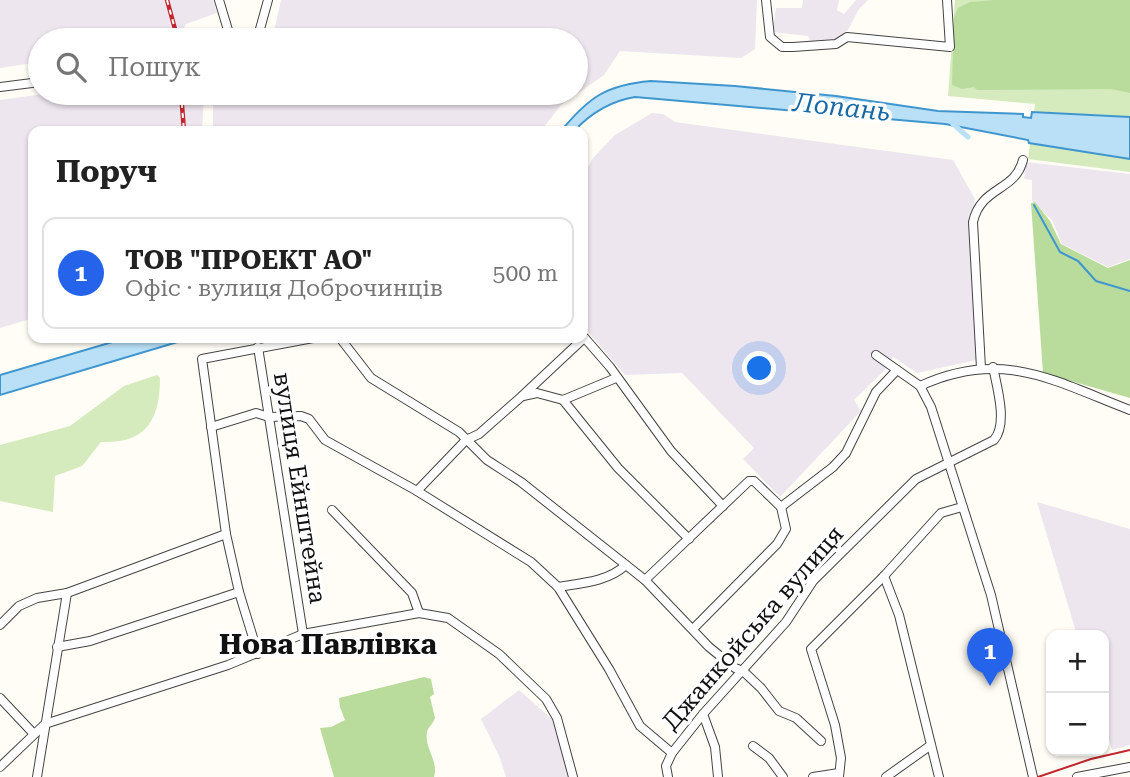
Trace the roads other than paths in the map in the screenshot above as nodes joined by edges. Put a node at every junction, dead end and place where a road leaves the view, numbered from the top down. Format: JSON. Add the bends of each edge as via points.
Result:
{"nodes":[{"id":1,"x":219,"y":0,"type":"edge"},
{"id":2,"x":268,"y":0,"type":"edge"},
{"id":3,"x":766,"y":0,"type":"edge"},
{"id":4,"x":947,"y":0,"type":"edge"},
{"id":5,"x":227,"y":28,"type":"edge"},
{"id":6,"x":260,"y":28,"type":"edge"},
{"id":7,"x":28,"y":84,"type":"edge"},
{"id":8,"x":0,"y":87,"type":"edge"},
{"id":9,"x":1023,"y":160,"type":"dead end"},
{"id":10,"x":282,"y":343,"type":"edge"},
{"id":11,"x":344,"y":343,"type":"edge"},
{"id":12,"x":577,"y":343,"type":"edge"},
{"id":13,"x":588,"y":343,"type":"edge"},
{"id":14,"x":258,"y":347,"type":"junction"},
{"id":15,"x":876,"y":355,"type":"dead end"},
{"id":16,"x":993,"y":367,"type":"junction"},
{"id":17,"x":981,"y":368,"type":"junction"},
{"id":18,"x":897,"y":370,"type":"junction"},
{"id":19,"x":617,"y":378,"type":"junction"},
{"id":20,"x":920,"y":386,"type":"junction"},
{"id":21,"x":521,"y":397,"type":"junction"},
{"id":22,"x":563,"y":400,"type":"junction"},
{"id":23,"x":1130,"y":410,"type":"edge"},
{"id":24,"x":269,"y":417,"type":"junction"},
{"id":25,"x":211,"y":427,"type":"junction"},
{"id":26,"x":466,"y":440,"type":"junction"},
{"id":27,"x":948,"y":462,"type":"junction"},
{"id":28,"x":417,"y":491,"type":"junction"},
{"id":29,"x":723,"y":506,"type":"junction"},
{"id":30,"x":781,"y":507,"type":"junction"},
{"id":31,"x":962,"y":507,"type":"junction"},
{"id":32,"x":332,"y":510,"type":"dead end"},
{"id":33,"x":226,"y":534,"type":"junction"},
{"id":34,"x":689,"y":538,"type":"junction"},
{"id":35,"x":626,"y":565,"type":"junction"},
{"id":36,"x":884,"y":576,"type":"junction"},
{"id":37,"x":645,"y":580,"type":"junction"},
{"id":38,"x":558,"y":587,"type":"junction"},
{"id":39,"x":239,"y":592,"type":"junction"},
{"id":40,"x":67,"y":593,"type":"junction"},
{"id":41,"x":419,"y":613,"type":"junction"},
{"id":42,"x":0,"y":625,"type":"edge"},
{"id":43,"x":693,"y":629,"type":"junction"},
{"id":44,"x":303,"y":634,"type":"junction"},
{"id":45,"x":57,"y":647,"type":"junction"},
{"id":46,"x":258,"y":654,"type":"junction"},
{"id":47,"x":743,"y":670,"type":"junction"},
{"id":48,"x":0,"y":698,"type":"edge"},
{"id":49,"x":702,"y":714,"type":"junction"},
{"id":50,"x":45,"y":724,"type":"junction"},
{"id":51,"x":33,"y":733,"type":"junction"},
{"id":52,"x":821,"y":741,"type":"dead end"},
{"id":53,"x":931,"y":745,"type":"junction"},
{"id":54,"x":753,"y":746,"type":"dead end"},
{"id":55,"x":672,"y":753,"type":"junction"},
{"id":56,"x":0,"y":767,"type":"edge"},
{"id":57,"x":1130,"y":767,"type":"edge"},
{"id":58,"x":839,"y":775,"type":"edge"},
{"id":59,"x":37,"y":777,"type":"edge"},
{"id":60,"x":573,"y":777,"type":"edge"},
{"id":61,"x":668,"y":777,"type":"edge"},
{"id":62,"x":718,"y":777,"type":"edge"},
{"id":63,"x":783,"y":777,"type":"edge"},
{"id":64,"x":813,"y":777,"type":"edge"},
{"id":65,"x":886,"y":777,"type":"edge"},
{"id":66,"x":939,"y":777,"type":"edge"},
{"id":67,"x":1033,"y":777,"type":"edge"},
{"id":68,"x":1077,"y":777,"type":"edge"}],
"edges":[{"from":1,"to":5,"type":"street"},
{"from":2,"to":6,"type":"street"},
{"from":3,"to":4,"type":"street","via":[[770,37],[782,47],[836,44],[847,37],[950,47]]},
{"from":7,"to":8,"type":"street"},
{"from":9,"to":17,"type":"street","via":[[1012,180],[982,200],[973,222]]},
{"from":10,"to":14,"type":"street"},
{"from":11,"to":26,"type":"street","via":[[370,378]]},
{"from":12,"to":21,"type":"street"},
{"from":13,"to":19,"type":"street"},
{"from":14,"to":24,"type":"street","name":"вулиця Ейнштейна"},
{"from":14,"to":25,"type":"street","via":[[202,359]]},
{"from":15,"to":18,"type":"street"},
{"from":16,"to":17,"type":"street"},
{"from":16,"to":23,"type":"street","via":[[1039,375]]},
{"from":16,"to":27,"type":"street","name":"Джанкойська вулиця","via":[[1000,397],[1000,433]]},
{"from":17,"to":20,"type":"street"},
{"from":18,"to":20,"type":"street"},
{"from":18,"to":30,"type":"street","via":[[876,392],[846,453]]},
{"from":19,"to":22,"type":"street"},
{"from":19,"to":29,"type":"street","via":[[671,451]]},
{"from":20,"to":27,"type":"street","via":[[932,407]]},
{"from":21,"to":22,"type":"street","via":[[537,393]]},
{"from":21,"to":26,"type":"street"},
{"from":22,"to":34,"type":"street","via":[[618,468]]},
{"from":24,"to":25,"type":"street","via":[[256,413]]},
{"from":24,"to":28,"type":"street","via":[[301,415],[326,440]]},
{"from":24,"to":44,"type":"street","name":"вулиця Ейнштейна"},
{"from":25,"to":33,"type":"street"},
{"from":26,"to":28,"type":"street"},
{"from":26,"to":35,"type":"street"},
{"from":27,"to":31,"type":"street"},
{"from":27,"to":47,"type":"street","name":"Джанкойська вулиця","via":[[916,478],[813,580],[786,622]]},
{"from":28,"to":38,"type":"street","via":[[531,562]]},
{"from":29,"to":30,"type":"street","via":[[754,481]]},
{"from":29,"to":34,"type":"street"},
{"from":30,"to":43,"type":"street","via":[[786,529],[777,544]]},
{"from":31,"to":36,"type":"street","via":[[941,513]]},
{"from":31,"to":67,"type":"street","via":[[991,595]]},
{"from":32,"to":41,"type":"street","via":[[412,593]]},
{"from":33,"to":39,"type":"street"},
{"from":33,"to":40,"type":"street"},
{"from":34,"to":37,"type":"street"},
{"from":35,"to":37,"type":"street"},
{"from":35,"to":38,"type":"street","via":[[604,579]]},
{"from":36,"to":53,"type":"street","via":[[899,615]]},
{"from":36,"to":58,"type":"street","via":[[811,649],[835,725]]},
{"from":37,"to":43,"type":"street"},
{"from":38,"to":55,"type":"street","via":[[610,668],[640,726]]},
{"from":39,"to":45,"type":"street"},
{"from":39,"to":46,"type":"street"},
{"from":40,"to":42,"type":"street","via":[[19,606]]},
{"from":40,"to":45,"type":"street"},
{"from":41,"to":44,"type":"street"},
{"from":41,"to":60,"type":"street","via":[[448,618],[499,654],[546,699]]},
{"from":43,"to":47,"type":"street","via":[[735,668]]},
{"from":44,"to":46,"type":"street"},
{"from":45,"to":50,"type":"street"},
{"from":46,"to":50,"type":"street"},
{"from":47,"to":49,"type":"street","name":"Джанкойська вулиця"},
{"from":47,"to":52,"type":"street","via":[[779,711]]},
{"from":48,"to":51,"type":"street"},
{"from":49,"to":55,"type":"street","name":"Джанкойська вулиця"},
{"from":49,"to":62,"type":"street","via":[[715,747]]},
{"from":50,"to":51,"type":"street"},
{"from":50,"to":59,"type":"street"},
{"from":51,"to":56,"type":"street"},
{"from":53,"to":65,"type":"street"},
{"from":53,"to":66,"type":"street"},
{"from":54,"to":63,"type":"street"},
{"from":55,"to":61,"type":"street","name":"Джанкойська вулиця","via":[[666,766]]},
{"from":57,"to":68,"type":"street"},
{"from":58,"to":64,"type":"street"}]}
